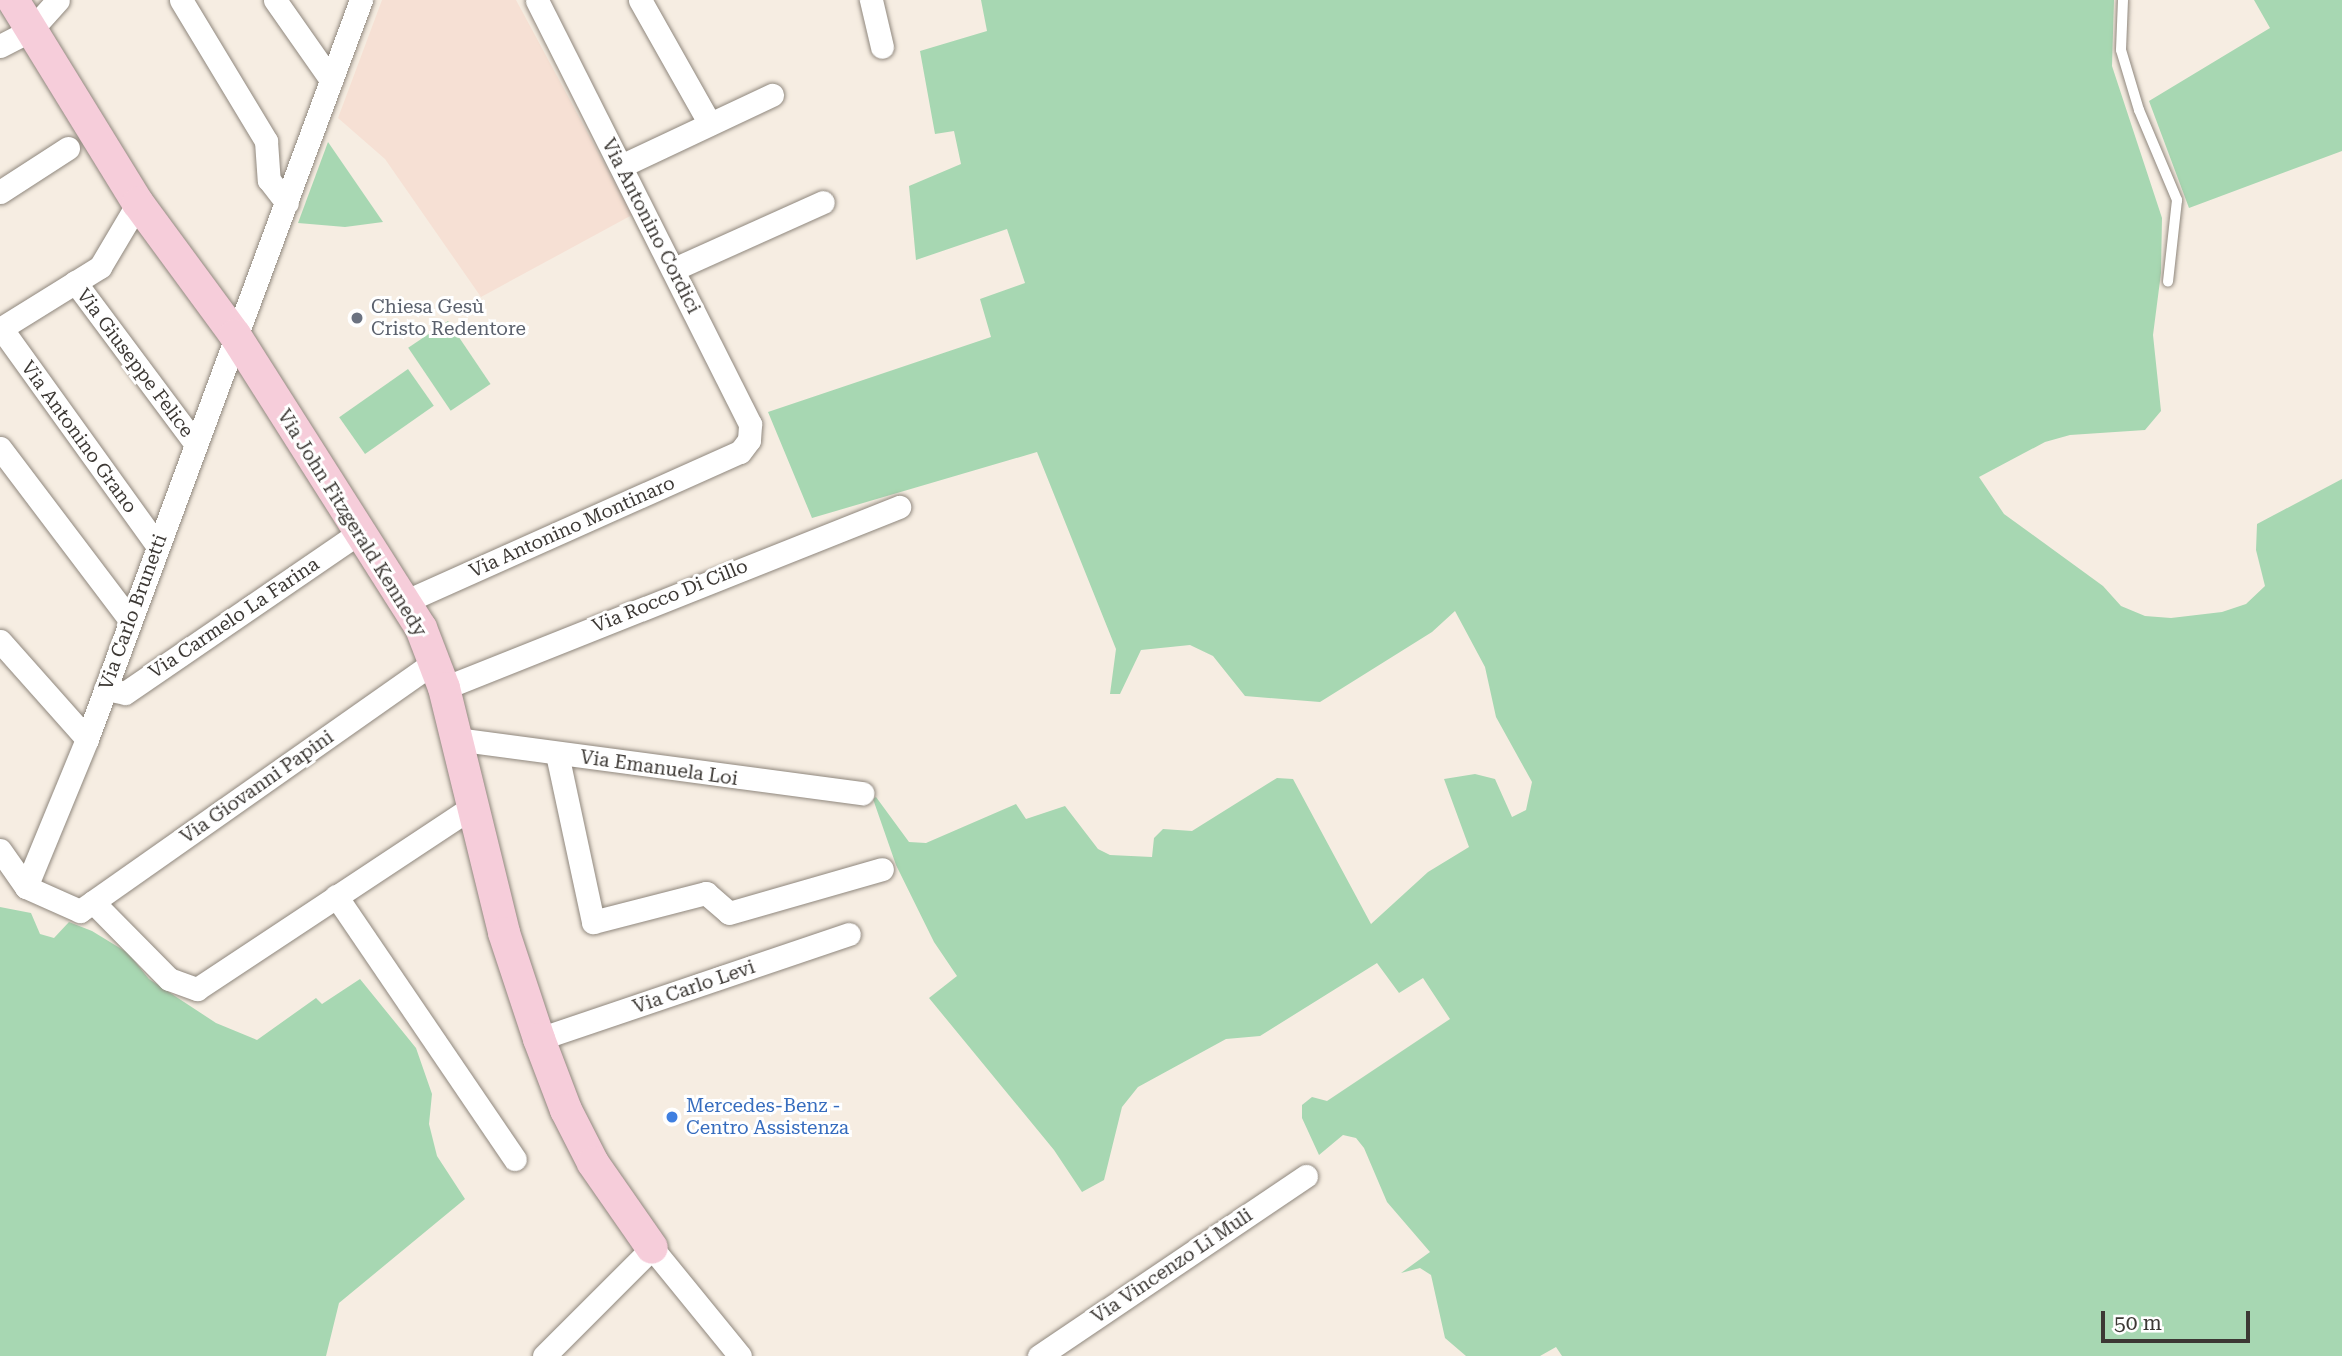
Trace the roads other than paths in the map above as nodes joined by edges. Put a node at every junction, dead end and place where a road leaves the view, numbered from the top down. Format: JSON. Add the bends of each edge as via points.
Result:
{"nodes":[{"id":1,"x":13,"y":0,"type":"edge"},
{"id":2,"x":58,"y":0,"type":"edge"},
{"id":3,"x":181,"y":0,"type":"edge"},
{"id":4,"x":275,"y":0,"type":"edge"},
{"id":5,"x":360,"y":0,"type":"edge"},
{"id":6,"x":537,"y":0,"type":"edge"},
{"id":7,"x":640,"y":0,"type":"edge"},
{"id":8,"x":871,"y":0,"type":"edge"},
{"id":9,"x":2123,"y":0,"type":"edge"},
{"id":10,"x":31,"y":30,"type":"junction"},
{"id":11,"x":0,"y":46,"type":"edge"},
{"id":12,"x":882,"y":47,"type":"dead end"},
{"id":13,"x":331,"y":80,"type":"junction"},
{"id":14,"x":772,"y":95,"type":"dead end"},
{"id":15,"x":710,"y":124,"type":"junction"},
{"id":16,"x":68,"y":148,"type":"dead end"},
{"id":17,"x":621,"y":166,"type":"junction"},
{"id":18,"x":0,"y":192,"type":"edge"},
{"id":19,"x":823,"y":202,"type":"dead end"},
{"id":20,"x":287,"y":203,"type":"junction"},
{"id":21,"x":138,"y":204,"type":"junction"},
{"id":22,"x":674,"y":269,"type":"junction"},
{"id":23,"x":75,"y":282,"type":"junction"},
{"id":24,"x":2168,"y":282,"type":"dead end"},
{"id":25,"x":1,"y":328,"type":"edge"},
{"id":26,"x":235,"y":335,"type":"junction"},
{"id":27,"x":195,"y":443,"type":"junction"},
{"id":28,"x":0,"y":448,"type":"edge"},
{"id":29,"x":740,"y":452,"type":"joint"},
{"id":30,"x":899,"y":507,"type":"dead end"},
{"id":31,"x":360,"y":532,"type":"junction"},
{"id":32,"x":158,"y":545,"type":"junction"},
{"id":33,"x":404,"y":601,"type":"junction"},
{"id":34,"x":130,"y":620,"type":"junction"},
{"id":35,"x":0,"y":640,"type":"edge"},
{"id":36,"x":439,"y":675,"type":"junction"},
{"id":37,"x":105,"y":690,"type":"junction"},
{"id":38,"x":87,"y":739,"type":"junction"},
{"id":39,"x":456,"y":739,"type":"junction"},
{"id":40,"x":557,"y":754,"type":"junction"},
{"id":41,"x":862,"y":793,"type":"dead end"},
{"id":42,"x":473,"y":806,"type":"junction"},
{"id":43,"x":0,"y":850,"type":"edge"},
{"id":44,"x":883,"y":869,"type":"dead end"},
{"id":45,"x":26,"y":887,"type":"junction"},
{"id":46,"x":335,"y":896,"type":"junction"},
{"id":47,"x":86,"y":907,"type":"junction"},
{"id":48,"x":849,"y":934,"type":"dead end"},
{"id":49,"x":539,"y":1039,"type":"junction"},
{"id":50,"x":515,"y":1159,"type":"dead end"},
{"id":51,"x":1306,"y":1176,"type":"dead end"},
{"id":52,"x":653,"y":1248,"type":"junction"},
{"id":53,"x":544,"y":1356,"type":"edge"},
{"id":54,"x":740,"y":1356,"type":"edge"},
{"id":55,"x":1039,"y":1356,"type":"edge"}],
"edges":[{"from":1,"to":10,"type":"street","name":"Via John Fitzgerald Kennedy"},
{"from":2,"to":10,"type":"street"},
{"from":3,"to":20,"type":"street","via":[[266,141],[269,180]]},
{"from":4,"to":13,"type":"street"},
{"from":5,"to":13,"type":"street","name":"Via Carlo Brunetti"},
{"from":6,"to":17,"type":"street","name":"Via Antonino Cordici"},
{"from":7,"to":15,"type":"street"},
{"from":8,"to":12,"type":"street"},
{"from":9,"to":24,"type":"lane","via":[[2121,50],[2139,110],[2177,200]]},
{"from":10,"to":11,"type":"street"},
{"from":10,"to":21,"type":"street","name":"Via John Fitzgerald Kennedy"},
{"from":13,"to":20,"type":"street","name":"Via Carlo Brunetti"},
{"from":14,"to":15,"type":"street"},
{"from":15,"to":17,"type":"street"},
{"from":16,"to":18,"type":"street"},
{"from":17,"to":22,"type":"street","name":"Via Antonino Cordici"},
{"from":19,"to":22,"type":"street"},
{"from":20,"to":26,"type":"street","name":"Via Carlo Brunetti"},
{"from":21,"to":23,"type":"street","via":[[100,267]]},
{"from":21,"to":26,"type":"street","name":"Via John Fitzgerald Kennedy"},
{"from":22,"to":29,"type":"street","name":"Via Antonino Cordici","via":[[750,424],[749,440]]},
{"from":23,"to":25,"type":"street"},
{"from":23,"to":27,"type":"street","name":"Via Giuseppe Felice"},
{"from":25,"to":32,"type":"street","name":"Via Antonino Grano"},
{"from":26,"to":27,"type":"street","name":"Via Carlo Brunetti"},
{"from":26,"to":31,"type":"street","name":"Via John Fitzgerald Kennedy"},
{"from":27,"to":32,"type":"street","name":"Via Carlo Brunetti"},
{"from":28,"to":34,"type":"street"},
{"from":29,"to":33,"type":"street","name":"Via Antonino Montinaro"},
{"from":30,"to":36,"type":"street","name":"Via Rocco Di Cillo"},
{"from":31,"to":33,"type":"street","name":"Via John Fitzgerald Kennedy"},
{"from":31,"to":37,"type":"street","name":"Via Carmelo La Farina","via":[[125,693]]},
{"from":32,"to":34,"type":"street","name":"Via Carlo Brunetti"},
{"from":33,"to":36,"type":"street","name":"Via John Fitzgerald Kennedy"},
{"from":34,"to":37,"type":"street","name":"Via Carlo Brunetti"},
{"from":35,"to":38,"type":"street"},
{"from":36,"to":39,"type":"street","name":"Via John Fitzgerald Kennedy"},
{"from":36,"to":47,"type":"street","name":"Via Giovanni Papini"},
{"from":37,"to":38,"type":"street","name":"Via Carlo Brunetti"},
{"from":38,"to":45,"type":"street","name":"Via Carlo Brunetti"},
{"from":39,"to":40,"type":"street","name":"Via Emanuela Loi"},
{"from":39,"to":42,"type":"street","name":"Via John Fitzgerald Kennedy"},
{"from":40,"to":41,"type":"street","name":"Via Emanuela Loi"},
{"from":40,"to":44,"type":"street","via":[[593,922],[706,893],[729,914]]},
{"from":42,"to":46,"type":"street"},
{"from":42,"to":49,"type":"street","name":"Via John Fitzgerald Kennedy","via":[[504,933]]},
{"from":43,"to":45,"type":"street"},
{"from":45,"to":47,"type":"street"},
{"from":46,"to":47,"type":"street","via":[[197,989],[169,979]]},
{"from":46,"to":50,"type":"street"},
{"from":48,"to":49,"type":"street","name":"Via Carlo Levi"},
{"from":49,"to":52,"type":"street","name":"Via John Fitzgerald Kennedy","via":[[566,1110],[593,1163]]},
{"from":51,"to":55,"type":"street","name":"Via Vincenzo Li Muli"},
{"from":52,"to":53,"type":"street"},
{"from":52,"to":54,"type":"street"}]}
